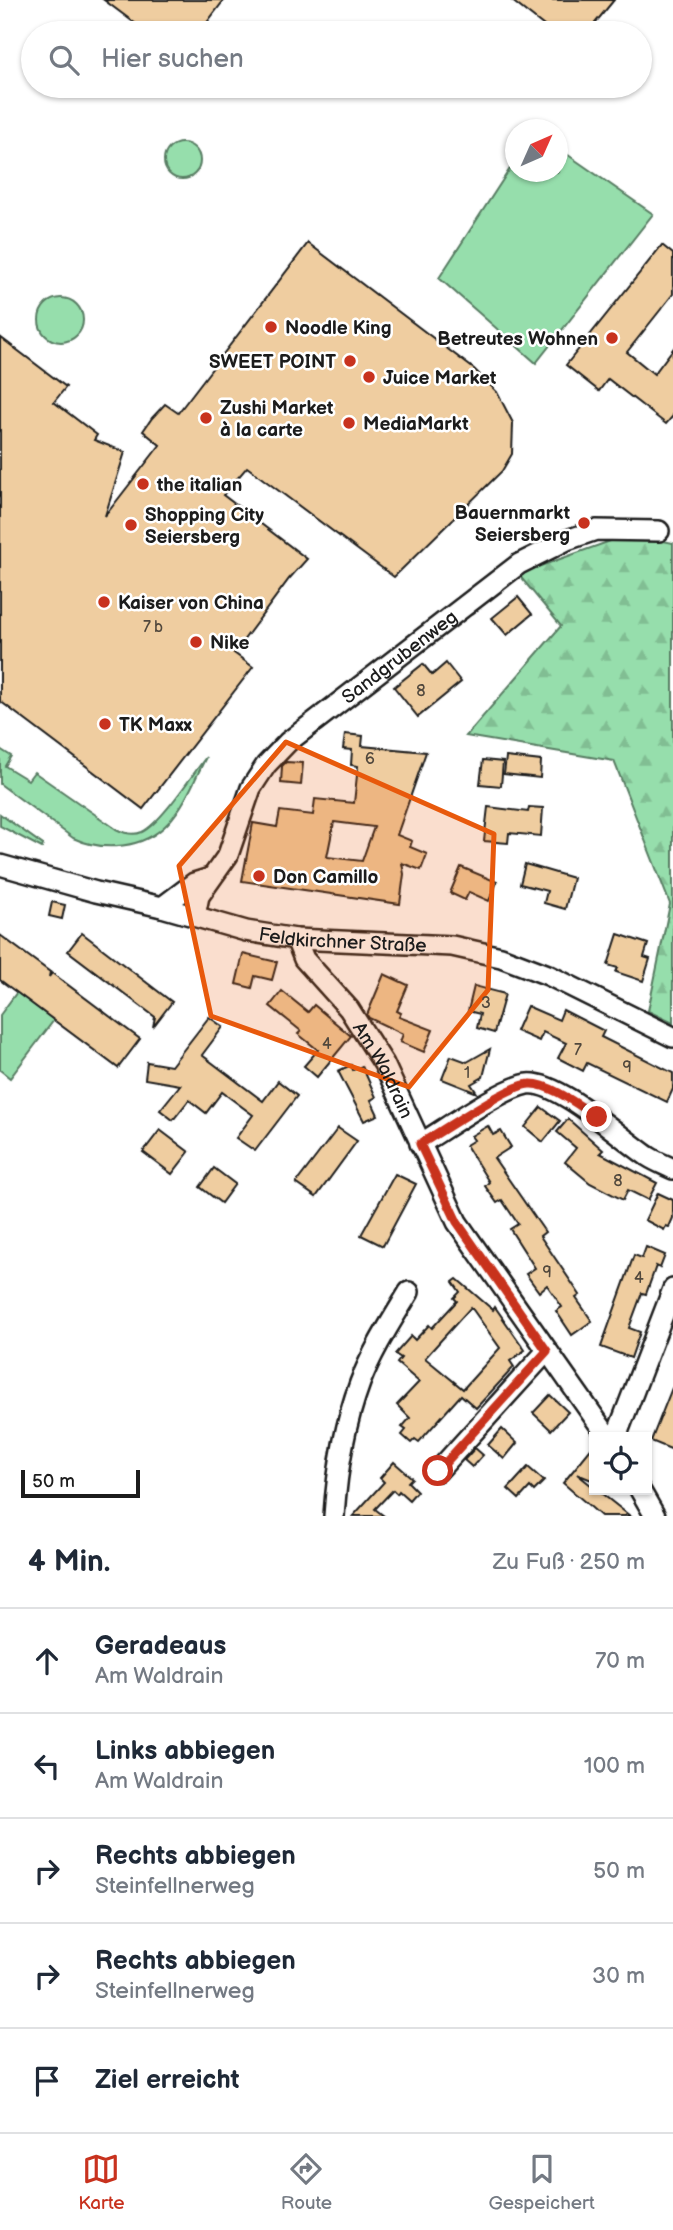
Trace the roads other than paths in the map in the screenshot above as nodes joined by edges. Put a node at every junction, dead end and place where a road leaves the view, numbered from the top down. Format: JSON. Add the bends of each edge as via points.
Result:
{"nodes":[{"id":1,"x":659,"y":531,"type":"dead end"},
{"id":2,"x":0,"y":864,"type":"edge"},
{"id":3,"x":211,"y":878,"type":"junction"},
{"id":4,"x":162,"y":907,"type":"junction"},
{"id":5,"x":195,"y":916,"type":"junction"},
{"id":6,"x":296,"y":939,"type":"junction"},
{"id":7,"x":673,"y":1037,"type":"edge"},
{"id":8,"x":420,"y":1144,"type":"junction"},
{"id":9,"x":673,"y":1169,"type":"edge"},
{"id":10,"x":673,"y":1289,"type":"edge"},
{"id":11,"x":409,"y":1292,"type":"dead end"},
{"id":12,"x":547,"y":1351,"type":"junction"},
{"id":13,"x":604,"y":1432,"type":"edge"},
{"id":14,"x":618,"y":1432,"type":"edge"},
{"id":15,"x":438,"y":1471,"type":"dead end"},
{"id":16,"x":643,"y":1495,"type":"edge"},
{"id":17,"x":334,"y":1516,"type":"edge"},
{"id":18,"x":655,"y":1516,"type":"edge"}],
"edges":[{"from":1,"to":3,"type":"street","name":"Sandgrubenweg","via":[[596,530],[567,540],[519,564],[461,607],[288,742],[266,765],[251,788],[228,855]]},
{"from":2,"to":4,"type":"street","name":"Feldkirchner Straße"},
{"from":3,"to":4,"type":"street","via":[[194,883]]},
{"from":3,"to":5,"type":"street","name":"Sandgrubenweg","via":[[199,896]]},
{"from":4,"to":5,"type":"street","name":"Feldkirchner Straße"},
{"from":5,"to":6,"type":"street","name":"Feldkirchner Straße"},
{"from":6,"to":7,"type":"street","name":"Feldkirchner Straße","via":[[417,943],[501,957],[548,975]]},
{"from":6,"to":8,"type":"street","name":"Am Waldrain","via":[[304,959],[363,1029]]},
{"from":8,"to":9,"type":"street","via":[[512,1089],[530,1084],[567,1098]]},
{"from":8,"to":12,"type":"street","name":"Am Waldrain","via":[[457,1222]]},
{"from":10,"to":14,"type":"street"},
{"from":11,"to":17,"type":"street","via":[[360,1381],[347,1424]]},
{"from":12,"to":13,"type":"street","name":"Am Waldrain"},
{"from":12,"to":15,"type":"street"},
{"from":16,"to":18,"type":"street"}]}
